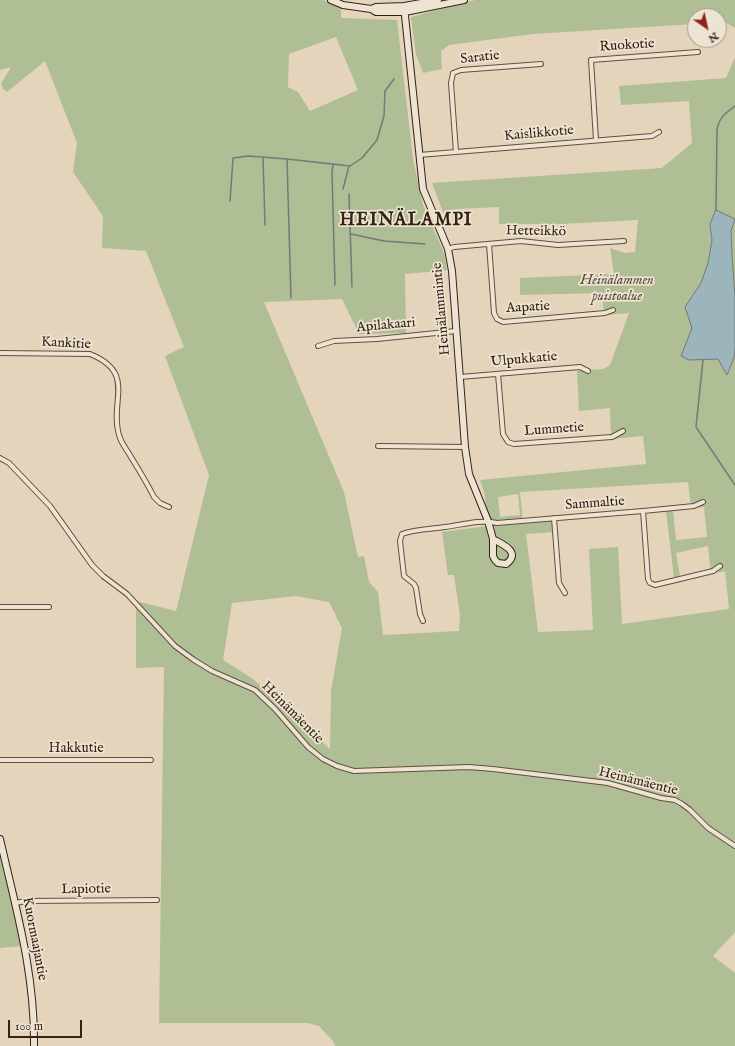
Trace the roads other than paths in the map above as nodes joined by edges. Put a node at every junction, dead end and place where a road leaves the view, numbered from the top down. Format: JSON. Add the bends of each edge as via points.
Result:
{"nodes":[{"id":1,"x":331,"y":0,"type":"edge"},
{"id":2,"x":438,"y":0,"type":"edge"},
{"id":3,"x":464,"y":0,"type":"edge"},
{"id":4,"x":405,"y":9,"type":"junction"},
{"id":5,"x":698,"y":52,"type":"dead end"},
{"id":6,"x":541,"y":64,"type":"dead end"},
{"id":7,"x":660,"y":132,"type":"dead end"},
{"id":8,"x":596,"y":140,"type":"junction"},
{"id":9,"x":456,"y":152,"type":"junction"},
{"id":10,"x":419,"y":155,"type":"junction"},
{"id":11,"x":624,"y":241,"type":"dead end"},
{"id":12,"x":489,"y":244,"type":"junction"},
{"id":13,"x":448,"y":249,"type":"junction"},
{"id":14,"x":613,"y":310,"type":"dead end"},
{"id":15,"x":456,"y":331,"type":"junction"},
{"id":16,"x":318,"y":346,"type":"dead end"},
{"id":17,"x":0,"y":353,"type":"edge"},
{"id":18,"x":588,"y":371,"type":"dead end"},
{"id":19,"x":498,"y":374,"type":"junction"},
{"id":20,"x":460,"y":377,"type":"junction"},
{"id":21,"x":623,"y":431,"type":"dead end"},
{"id":22,"x":378,"y":446,"type":"dead end"},
{"id":23,"x":465,"y":447,"type":"junction"},
{"id":24,"x":0,"y":458,"type":"edge"},
{"id":25,"x":703,"y":502,"type":"dead end"},
{"id":26,"x":169,"y":507,"type":"dead end"},
{"id":27,"x":643,"y":511,"type":"junction"},
{"id":28,"x":554,"y":518,"type":"junction"},
{"id":29,"x":488,"y":521,"type":"junction"},
{"id":30,"x":493,"y":539,"type":"dead end"},
{"id":31,"x":720,"y":566,"type":"dead end"},
{"id":32,"x":565,"y":593,"type":"dead end"},
{"id":33,"x":0,"y":607,"type":"edge"},
{"id":34,"x":49,"y":607,"type":"dead end"},
{"id":35,"x":423,"y":621,"type":"dead end"},
{"id":36,"x":0,"y":760,"type":"edge"},
{"id":37,"x":152,"y":760,"type":"dead end"},
{"id":38,"x":0,"y":839,"type":"edge"},
{"id":39,"x":735,"y":846,"type":"edge"},
{"id":40,"x":157,"y":900,"type":"dead end"},
{"id":41,"x":15,"y":903,"type":"junction"},
{"id":42,"x":34,"y":1046,"type":"edge"}],
"edges":[{"from":1,"to":4,"type":"street","via":[[376,12]]},
{"from":2,"to":4,"type":"street"},
{"from":3,"to":4,"type":"street"},
{"from":4,"to":10,"type":"street","name":"Heinälammintie"},
{"from":5,"to":8,"type":"street","name":"Ruokotie","via":[[591,60]]},
{"from":6,"to":9,"type":"street","name":"Saratie","via":[[461,70],[453,74],[451,82]]},
{"from":7,"to":8,"type":"street","name":"Kaislikkotie","via":[[652,136]]},
{"from":8,"to":9,"type":"street","name":"Kaislikkotie"},
{"from":9,"to":10,"type":"street","name":"Kaislikkotie"},
{"from":10,"to":13,"type":"street","name":"Heinälammintie","via":[[423,188]]},
{"from":11,"to":12,"type":"street","name":"Hetteikkö","via":[[558,245],[521,241]]},
{"from":12,"to":13,"type":"street","name":"Hetteikkö"},
{"from":12,"to":14,"type":"street","name":"Aapatie","via":[[494,313],[497,319],[503,322],[605,313]]},
{"from":13,"to":15,"type":"street","name":"Heinälammintie"},
{"from":15,"to":16,"type":"street","name":"Apilakaari","via":[[334,341]]},
{"from":15,"to":20,"type":"street","name":"Heinälammintie"},
{"from":17,"to":26,"type":"street","name":"Kankitie","via":[[90,354],[101,358],[109,365],[118,382],[117,426],[120,439],[154,497]]},
{"from":18,"to":19,"type":"street","name":"Ulpukkatie","via":[[580,367]]},
{"from":19,"to":20,"type":"street","name":"Ulpukkatie"},
{"from":19,"to":21,"type":"street","name":"Lummetie","via":[[503,434],[508,442],[514,444],[612,437]]},
{"from":20,"to":23,"type":"street","name":"Heinälammintie"},
{"from":22,"to":23,"type":"street"},
{"from":23,"to":29,"type":"street","name":"Heinälammintie","via":[[469,474]]},
{"from":24,"to":39,"type":"street","name":"Heinämäentie","via":[[9,463],[50,506],[92,565],[127,594],[175,646],[212,671],[255,690],[301,740],[323,758],[354,771],[469,767],[619,785],[682,804],[708,828]]},
{"from":25,"to":27,"type":"street","name":"Sammaltie","via":[[694,506]]},
{"from":27,"to":28,"type":"street","name":"Sammaltie"},
{"from":27,"to":31,"type":"street","via":[[650,583],[655,585],[713,571]]},
{"from":28,"to":29,"type":"street","name":"Sammaltie","via":[[497,523]]},
{"from":28,"to":32,"type":"street","via":[[559,583]]},
{"from":29,"to":30,"type":"street","name":"Heinälammintie"},
{"from":29,"to":35,"type":"street","name":"Sammaltie","via":[[402,534],[400,541],[404,576],[416,588]]},
{"from":33,"to":34,"type":"street"},
{"from":36,"to":37,"type":"street","name":"Hakkutie"},
{"from":38,"to":41,"type":"street","name":"Kuormaajantie"},
{"from":40,"to":41,"type":"street","name":"Lapiotie"},
{"from":41,"to":42,"type":"street","name":"Kuormaajantie","via":[[31,980]]}]}
